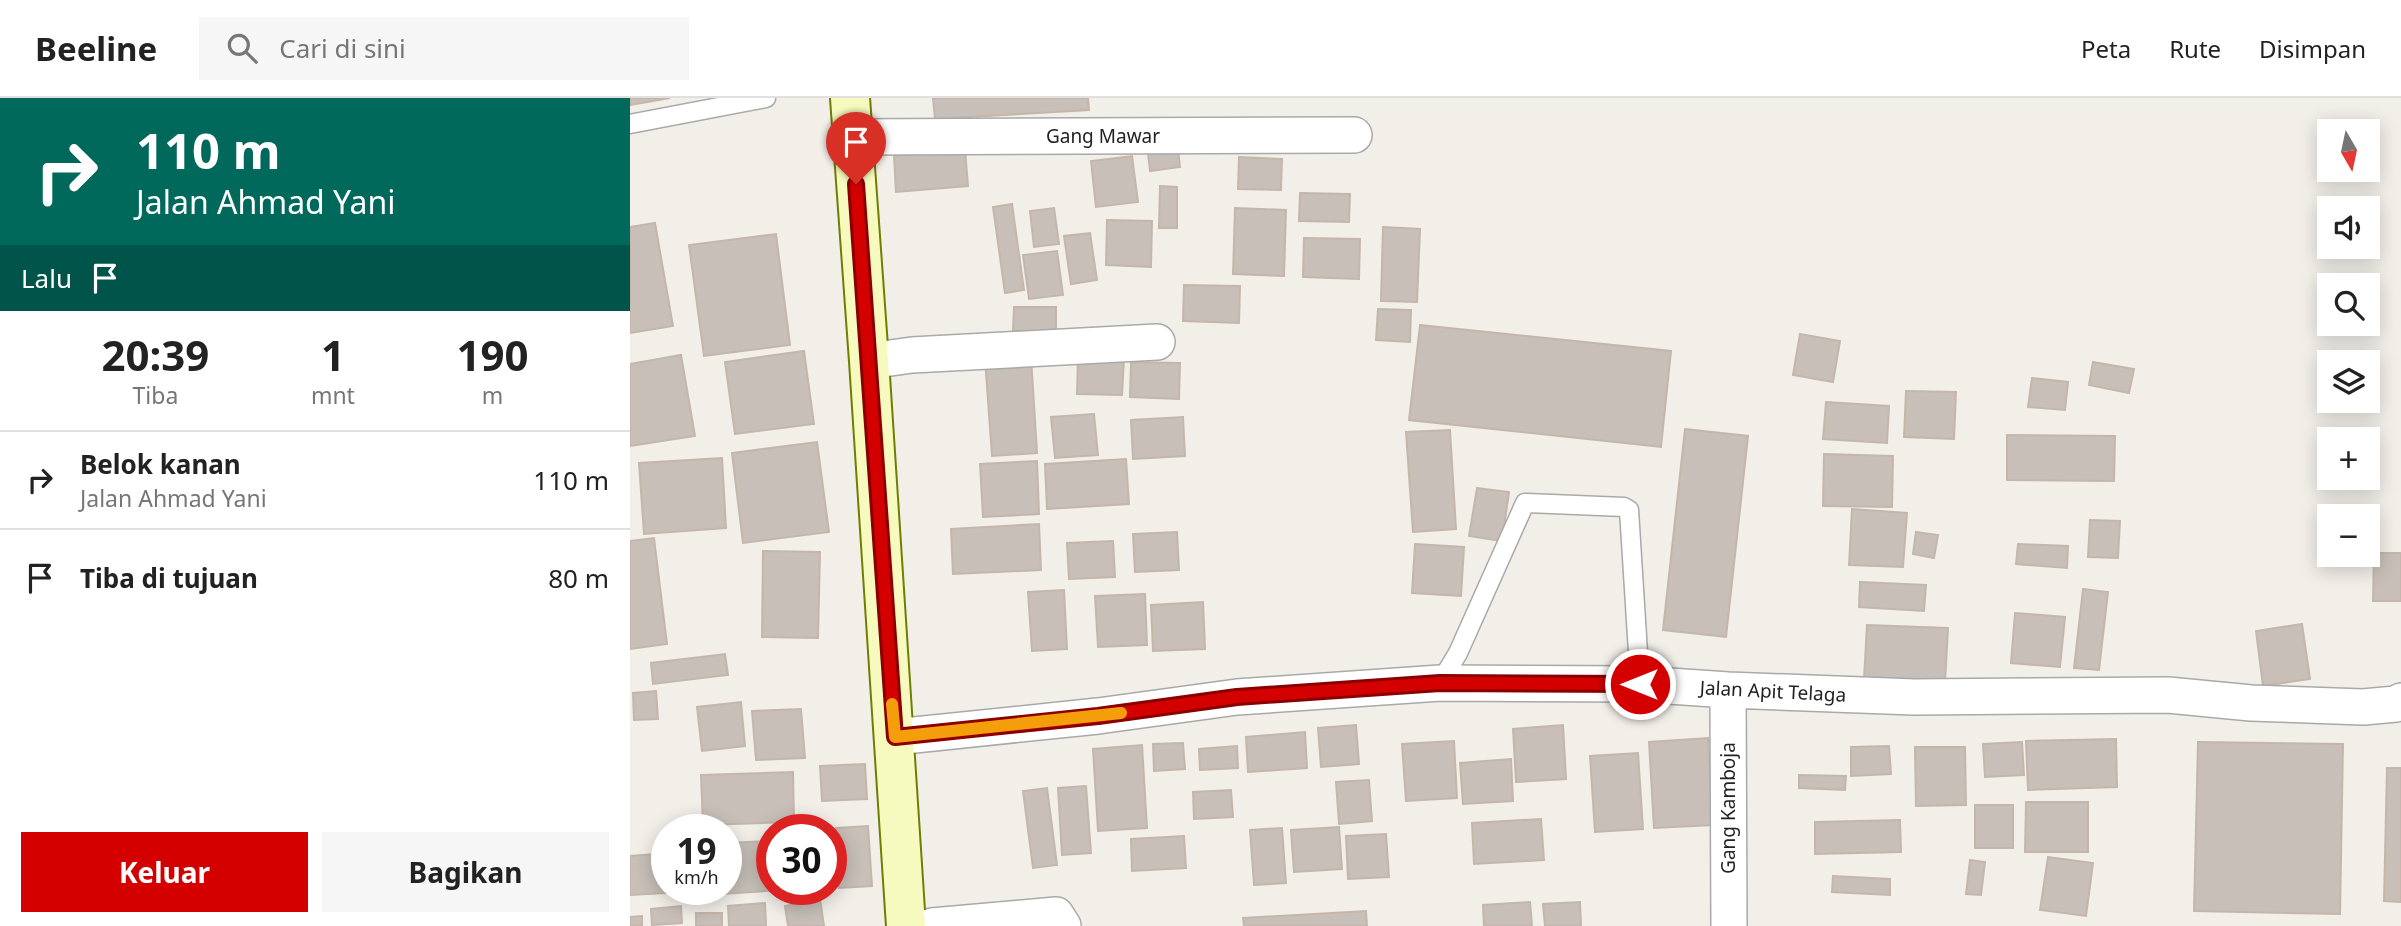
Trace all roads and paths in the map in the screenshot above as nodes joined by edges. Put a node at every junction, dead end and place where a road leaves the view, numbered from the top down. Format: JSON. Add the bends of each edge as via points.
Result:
{"nodes":[{"id":1,"x":766,"y":98,"type":"edge"},
{"id":2,"x":850,"y":98,"type":"edge"},
{"id":3,"x":630,"y":124,"type":"edge"},
{"id":4,"x":1354,"y":135,"type":"dead end"},
{"id":5,"x":852,"y":137,"type":"junction"},
{"id":6,"x":1157,"y":342,"type":"dead end"},
{"id":7,"x":869,"y":361,"type":"junction"},
{"id":8,"x":1440,"y":683,"type":"junction"},
{"id":9,"x":1640,"y":684,"type":"junction"},
{"id":10,"x":1728,"y":690,"type":"junction"},
{"id":11,"x":2399,"y":703,"type":"edge"},
{"id":12,"x":895,"y":737,"type":"junction"},
{"id":13,"x":906,"y":926,"type":"edge"},
{"id":14,"x":932,"y":926,"type":"edge"},
{"id":15,"x":1063,"y":926,"type":"edge"},
{"id":16,"x":1729,"y":926,"type":"edge"}],
"edges":[{"from":1,"to":3,"type":"lane"},
{"from":2,"to":5,"type":"main road"},
{"from":4,"to":5,"type":"street","name":"Gang Mawar"},
{"from":5,"to":7,"type":"main road"},
{"from":6,"to":7,"type":"street"},
{"from":7,"to":12,"type":"main road"},
{"from":8,"to":9,"type":"street","name":"Jalan Apit Telaga"},
{"from":8,"to":9,"type":"lane","via":[[1527,503],[1629,510]]},
{"from":8,"to":12,"type":"street","name":"Jalan Apit Telaga","via":[[1237,697]]},
{"from":9,"to":10,"type":"street","name":"Jalan Apit Telaga"},
{"from":10,"to":11,"type":"street","name":"Jalan Apit Telaga","via":[[1914,697],[2168,695],[2363,707]]},
{"from":10,"to":16,"type":"street","name":"Gang Kamboja"},
{"from":12,"to":13,"type":"main road"},
{"from":14,"to":15,"type":"street","via":[[1056,915]]}]}
